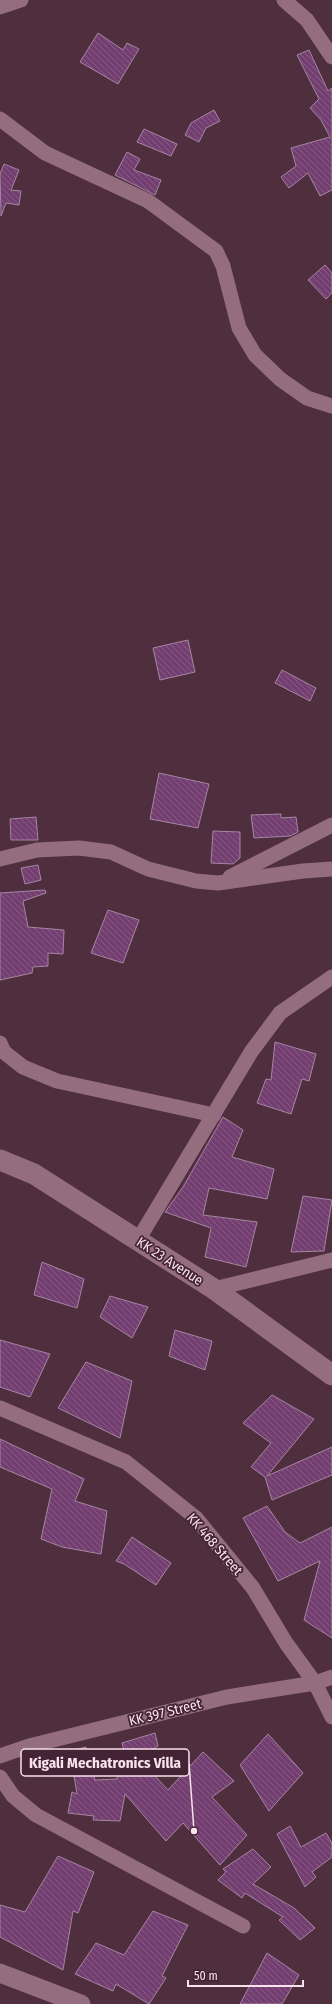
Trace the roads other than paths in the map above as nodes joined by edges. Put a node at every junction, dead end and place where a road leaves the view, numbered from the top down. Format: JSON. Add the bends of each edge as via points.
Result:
{"nodes":[{"id":1,"x":21,"y":0,"type":"edge"},
{"id":2,"x":284,"y":0,"type":"edge"},
{"id":3,"x":0,"y":7,"type":"edge"},
{"id":4,"x":332,"y":57,"type":"edge"},
{"id":5,"x":0,"y":119,"type":"edge"},
{"id":6,"x":332,"y":406,"type":"edge"},
{"id":7,"x":332,"y":825,"type":"edge"},
{"id":8,"x":0,"y":859,"type":"edge"},
{"id":9,"x":332,"y":869,"type":"edge"},
{"id":10,"x":218,"y":884,"type":"junction"},
{"id":11,"x":332,"y":977,"type":"edge"},
{"id":12,"x":0,"y":1043,"type":"edge"},
{"id":13,"x":214,"y":1115,"type":"junction"},
{"id":14,"x":0,"y":1160,"type":"edge"},
{"id":15,"x":138,"y":1240,"type":"junction"},
{"id":16,"x":332,"y":1260,"type":"edge"},
{"id":17,"x":214,"y":1289,"type":"junction"},
{"id":18,"x":332,"y":1376,"type":"edge"},
{"id":19,"x":0,"y":1408,"type":"edge"},
{"id":20,"x":332,"y":1677,"type":"edge"},
{"id":21,"x":315,"y":1683,"type":"junction"},
{"id":22,"x":332,"y":1717,"type":"edge"},
{"id":23,"x":0,"y":1756,"type":"edge"},
{"id":24,"x":0,"y":1777,"type":"edge"},
{"id":25,"x":243,"y":1926,"type":"dead end"},
{"id":26,"x":0,"y":1973,"type":"edge"},
{"id":27,"x":81,"y":2004,"type":"edge"}],
"edges":[{"from":1,"to":3,"type":"street"},
{"from":2,"to":4,"type":"street","via":[[306,20]]},
{"from":5,"to":6,"type":"street","via":[[45,153],[148,201],[216,250],[224,266],[239,328],[255,355],[280,379],[307,398]]},
{"from":7,"to":10,"type":"street"},
{"from":8,"to":10,"type":"street","via":[[37,850],[79,848],[111,852],[148,869]]},
{"from":9,"to":10,"type":"street"},
{"from":11,"to":13,"type":"street","via":[[280,1013],[251,1052]]},
{"from":12,"to":13,"type":"street","via":[[4,1052],[23,1067],[57,1081]]},
{"from":13,"to":15,"type":"street"},
{"from":14,"to":15,"type":"main road","name":"KK 23 Avenue","via":[[34,1174]]},
{"from":15,"to":17,"type":"main road","name":"KK 23 Avenue"},
{"from":16,"to":17,"type":"street"},
{"from":17,"to":18,"type":"main road","name":"KK 23 Avenue"},
{"from":19,"to":21,"type":"street","name":"KK 468 Street","via":[[126,1462],[196,1518],[253,1588]]},
{"from":20,"to":21,"type":"street","name":"KK 397 Street"},
{"from":21,"to":22,"type":"street","name":"KK 468 Street"},
{"from":21,"to":23,"type":"street","name":"KK 397 Street","via":[[227,1697],[29,1746]]},
{"from":24,"to":25,"type":"street","via":[[13,1796],[36,1815]]},
{"from":26,"to":27,"type":"street"}]}
